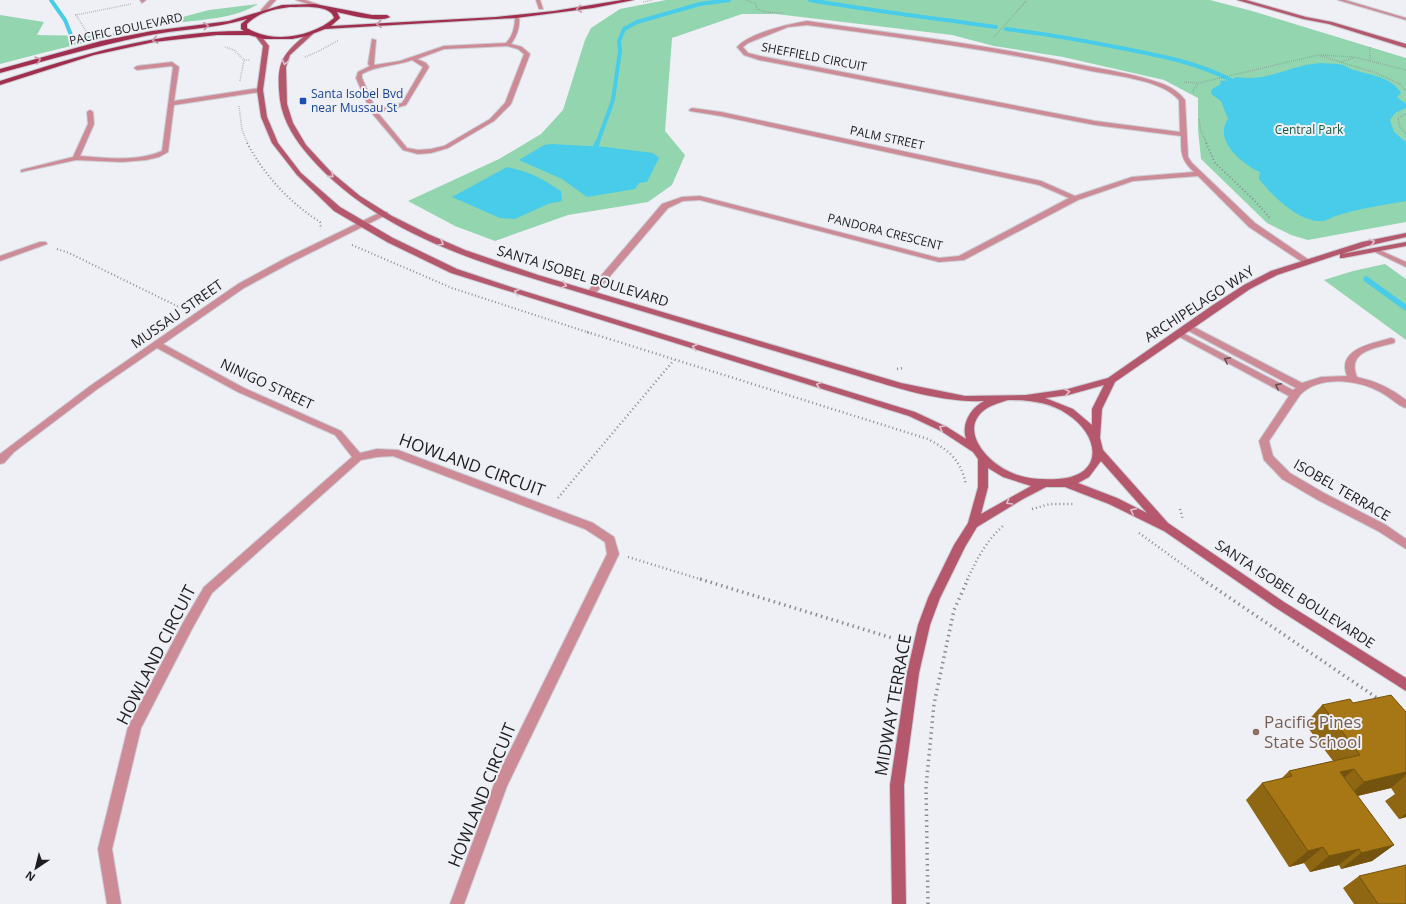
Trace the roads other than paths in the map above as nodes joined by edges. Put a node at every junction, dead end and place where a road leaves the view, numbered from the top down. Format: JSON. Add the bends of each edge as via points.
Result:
{"nodes":[{"id":1,"x":273,"y":0,"type":"edge"},
{"id":2,"x":299,"y":0,"type":"edge"},
{"id":3,"x":538,"y":0,"type":"edge"},
{"id":4,"x":594,"y":0,"type":"edge"},
{"id":5,"x":631,"y":0,"type":"edge"},
{"id":6,"x":1240,"y":0,"type":"edge"},
{"id":7,"x":1340,"y":0,"type":"edge"},
{"id":8,"x":317,"y":6,"type":"junction"},
{"id":9,"x":534,"y":8,"type":"dead end"},
{"id":10,"x":541,"y":8,"type":"junction"},
{"id":11,"x":527,"y":9,"type":"dead end"},
{"id":12,"x":332,"y":10,"type":"junction"},
{"id":13,"x":263,"y":11,"type":"junction"},
{"id":14,"x":256,"y":14,"type":"junction"},
{"id":15,"x":517,"y":17,"type":"junction"},
{"id":16,"x":1305,"y":18,"type":"junction"},
{"id":17,"x":1406,"y":19,"type":"edge"},
{"id":18,"x":325,"y":28,"type":"junction"},
{"id":19,"x":249,"y":33,"type":"junction"},
{"id":20,"x":310,"y":34,"type":"junction"},
{"id":21,"x":259,"y":36,"type":"junction"},
{"id":22,"x":374,"y":40,"type":"dead end"},
{"id":23,"x":507,"y":44,"type":"junction"},
{"id":24,"x":1406,"y":46,"type":"edge"},
{"id":25,"x":1406,"y":51,"type":"edge"},
{"id":26,"x":414,"y":59,"type":"junction"},
{"id":27,"x":374,"y":66,"type":"junction"},
{"id":28,"x":137,"y":68,"type":"dead end"},
{"id":29,"x":0,"y":71,"type":"edge"},
{"id":30,"x":0,"y":83,"type":"edge"},
{"id":31,"x":260,"y":90,"type":"junction"},
{"id":32,"x":173,"y":103,"type":"junction"},
{"id":33,"x":692,"y":110,"type":"dead end"},
{"id":34,"x":90,"y":112,"type":"dead end"},
{"id":35,"x":374,"y":112,"type":"junction"},
{"id":36,"x":1183,"y":134,"type":"junction"},
{"id":37,"x":76,"y":158,"type":"junction"},
{"id":38,"x":23,"y":171,"type":"dead end"},
{"id":39,"x":1200,"y":174,"type":"junction"},
{"id":40,"x":1074,"y":198,"type":"junction"},
{"id":41,"x":384,"y":214,"type":"junction"},
{"id":42,"x":362,"y":224,"type":"junction"},
{"id":43,"x":1406,"y":235,"type":"edge"},
{"id":44,"x":42,"y":244,"type":"road end"},
{"id":45,"x":1406,"y":244,"type":"edge"},
{"id":46,"x":1377,"y":251,"type":"junction"},
{"id":47,"x":0,"y":259,"type":"edge"},
{"id":48,"x":1308,"y":262,"type":"junction"},
{"id":49,"x":1406,"y":265,"type":"edge"},
{"id":50,"x":591,"y":293,"type":"junction"},
{"id":51,"x":1188,"y":327,"type":"junction"},
{"id":52,"x":1178,"y":334,"type":"junction"},
{"id":53,"x":1391,"y":341,"type":"dead end"},
{"id":54,"x":157,"y":344,"type":"junction"},
{"id":55,"x":1111,"y":380,"type":"junction"},
{"id":56,"x":1353,"y":380,"type":"junction"},
{"id":57,"x":1302,"y":387,"type":"junction"},
{"id":58,"x":1295,"y":395,"type":"junction"},
{"id":59,"x":1008,"y":397,"type":"junction"},
{"id":60,"x":1029,"y":397,"type":"junction"},
{"id":61,"x":1406,"y":405,"type":"edge"},
{"id":62,"x":1096,"y":437,"type":"junction"},
{"id":63,"x":975,"y":449,"type":"junction"},
{"id":64,"x":1099,"y":452,"type":"junction"},
{"id":65,"x":358,"y":458,"type":"junction"},
{"id":66,"x":983,"y":459,"type":"junction"},
{"id":67,"x":0,"y":460,"type":"edge"},
{"id":68,"x":1066,"y":483,"type":"junction"},
{"id":69,"x":1044,"y":484,"type":"junction"},
{"id":70,"x":973,"y":524,"type":"junction"},
{"id":71,"x":1168,"y":528,"type":"junction"},
{"id":72,"x":1406,"y":545,"type":"edge"},
{"id":73,"x":1406,"y":685,"type":"edge"},
{"id":74,"x":114,"y":904,"type":"edge"},
{"id":75,"x":457,"y":904,"type":"edge"},
{"id":76,"x":899,"y":904,"type":"edge"}],
"edges":[{"from":1,"to":13,"type":"street"},
{"from":2,"to":8,"type":"street"},
{"from":3,"to":10,"type":"lane"},
{"from":4,"to":10,"type":"main road"},
{"from":5,"to":15,"type":"main road","one_way":true},
{"from":6,"to":16,"type":"street"},
{"from":7,"to":17,"type":"lane"},
{"from":8,"to":12,"type":"main road","name":"PACIFIC BOULEVARD"},
{"from":8,"to":13,"type":"main road","name":"PACIFIC BOULEVARD","via":[[290,6]]},
{"from":9,"to":10,"type":"main road"},
{"from":11,"to":12,"type":"main road","name":"PACIFIC BOULEVARD","via":[[403,18],[372,17]]},
{"from":12,"to":18,"type":"main road","via":[[337,18]]},
{"from":13,"to":14,"type":"main road","name":"PACIFIC BOULEVARD"},
{"from":14,"to":19,"type":"main road","via":[[244,24],[244,29]]},
{"from":29,"to":14,"type":"main road","name":"PACIFIC BOULEVARD","one_way":true,"via":[[101,43],[225,23]]},
{"from":15,"to":18,"type":"main road","one_way":true,"via":[[353,24]]},
{"from":15,"to":23,"type":"lane","via":[[518,22]]},
{"from":16,"to":24,"type":"street"},
{"from":16,"to":25,"type":"street"},
{"from":18,"to":20,"type":"main road"},
{"from":19,"to":21,"type":"main road"},
{"from":19,"to":30,"type":"main road","one_way":true,"via":[[171,36],[81,57]]},
{"from":20,"to":21,"type":"main road","via":[[283,38]]},
{"from":20,"to":41,"type":"street","name":"SANTA ISOBEL BOULEVARD","one_way":true,"via":[[290,49],[284,58],[284,107],[295,134],[316,163],[349,192]]},
{"from":21,"to":31,"type":"street","via":[[266,46]]},
{"from":22,"to":27,"type":"lane","via":[[371,64]]},
{"from":23,"to":26,"type":"lane","via":[[438,49]]},
{"from":23,"to":35,"type":"lane","via":[[520,48],[527,54],[508,104],[492,120],[446,148],[418,152],[405,149]]},
{"from":26,"to":27,"type":"lane"},
{"from":26,"to":35,"type":"lane","via":[[426,67],[407,101],[399,106]]},
{"from":27,"to":35,"type":"lane","via":[[360,73],[359,78]]},
{"from":28,"to":32,"type":"lane","via":[[172,64],[176,67]]},
{"from":31,"to":32,"type":"lane"},
{"from":31,"to":42,"type":"street","via":[[264,117],[275,143],[299,174],[337,209]]},
{"from":32,"to":37,"type":"lane","via":[[166,152],[158,157]]},
{"from":33,"to":40,"type":"street","name":"PALM STREET","via":[[721,114],[1041,183]]},
{"from":34,"to":37,"type":"lane","via":[[91,124]]},
{"from":36,"to":36,"type":"street","name":"SHEFFIELD CIRCUIT","via":[[1095,123],[759,58],[746,54],[740,47],[746,42],[787,26],[807,23],[911,36],[1054,61],[1147,81],[1171,90],[1182,100]]},
{"from":36,"to":39,"type":"street","name":"SHEFFIELD CIRCUIT","via":[[1185,157]]},
{"from":37,"to":38,"type":"lane"},
{"from":39,"to":40,"type":"street","name":"PANDORA CRESCENT","via":[[1132,179]]},
{"from":39,"to":48,"type":"street","name":"SHEFFIELD CIRCUIT","via":[[1252,225]]},
{"from":40,"to":50,"type":"street","name":"PANDORA CRESCENT","via":[[962,258],[939,260],[700,198],[682,199],[665,206]]},
{"from":41,"to":42,"type":"street","name":"MUSSAU STREET"},
{"from":41,"to":50,"type":"street","name":"SANTA ISOBEL BOULEVARD","one_way":true,"via":[[449,248]]},
{"from":42,"to":54,"type":"street","name":"MUSSAU STREET","via":[[241,286]]},
{"from":63,"to":42,"type":"street","one_way":true,"via":[[944,429],[912,414],[454,271]]},
{"from":48,"to":43,"type":"street","name":"ARCHIPELAGO WAY","one_way":true,"via":[[1364,244]]},
{"from":44,"to":47,"type":"street"},
{"from":45,"to":46,"type":"street","name":"ARCHIPELAGO WAY"},
{"from":46,"to":48,"type":"street","name":"ARCHIPELAGO WAY"},
{"from":46,"to":49,"type":"lane"},
{"from":48,"to":51,"type":"street","name":"ARCHIPELAGO WAY","via":[[1247,287]]},
{"from":50,"to":59,"type":"street","name":"SANTA ISOBEL BOULEVARD","via":[[900,386],[965,399]]},
{"from":51,"to":52,"type":"street","name":"ARCHIPELAGO WAY"},
{"from":51,"to":57,"type":"street"},
{"from":52,"to":55,"type":"street","name":"ARCHIPELAGO WAY"},
{"from":58,"to":52,"type":"street","one_way":true},
{"from":53,"to":56,"type":"street","via":[[1362,350],[1351,357],[1348,367]]},
{"from":54,"to":65,"type":"street","name":"NINIGO STREET","via":[[241,390],[338,433]]},
{"from":54,"to":67,"type":"street","name":"MUSSAU STREET","via":[[93,388]]},
{"from":60,"to":55,"type":"street","name":"ARCHIPELAGO WAY","one_way":true,"via":[[1068,392]]},
{"from":55,"to":62,"type":"street","name":"ARCHIPELAGO WAY","via":[[1097,409]]},
{"from":56,"to":57,"type":"street","name":"ISOBEL TERRACE","via":[[1337,378]]},
{"from":56,"to":61,"type":"street","name":"ISOBEL TERRACE","via":[[1364,380],[1393,394]]},
{"from":57,"to":58,"type":"street","name":"ISOBEL TERRACE"},
{"from":58,"to":72,"type":"street","name":"ISOBEL TERRACE","via":[[1264,441],[1268,457],[1286,476],[1382,528]]},
{"from":59,"to":60,"type":"street"},
{"from":59,"to":63,"type":"street","via":[[991,401],[978,409],[970,421],[969,434]]},
{"from":60,"to":62,"type":"street","via":[[1050,402],[1069,411],[1085,423]]},
{"from":62,"to":64,"type":"street"},
{"from":63,"to":66,"type":"street"},
{"from":64,"to":68,"type":"street","via":[[1096,466],[1084,477]]},
{"from":64,"to":71,"type":"street","name":"SANTA ISOBEL BOULEVARDE"},
{"from":65,"to":74,"type":"street","name":"HOWLAND CIRCUIT","via":[[208,590],[195,613],[135,727],[105,849]]},
{"from":65,"to":75,"type":"street","name":"HOWLAND CIRCUIT","via":[[394,452],[589,526],[610,540],[614,554],[502,784]]},
{"from":66,"to":69,"type":"street","via":[[1000,471],[1021,480]]},
{"from":66,"to":70,"type":"street","name":"MIDWAY TERRACE","via":[[983,487]]},
{"from":68,"to":69,"type":"street"},
{"from":71,"to":68,"type":"street","name":"SANTA ISOBEL BOULEVARDE","one_way":true,"via":[[1114,501]]},
{"from":69,"to":70,"type":"street","name":"MIDWAY TERRACE","one_way":true},
{"from":70,"to":76,"type":"street","name":"MIDWAY TERRACE","via":[[934,598],[924,625],[913,673],[897,785]]},
{"from":71,"to":73,"type":"street","name":"SANTA ISOBEL BOULEVARDE","via":[[1280,605]]}]}
